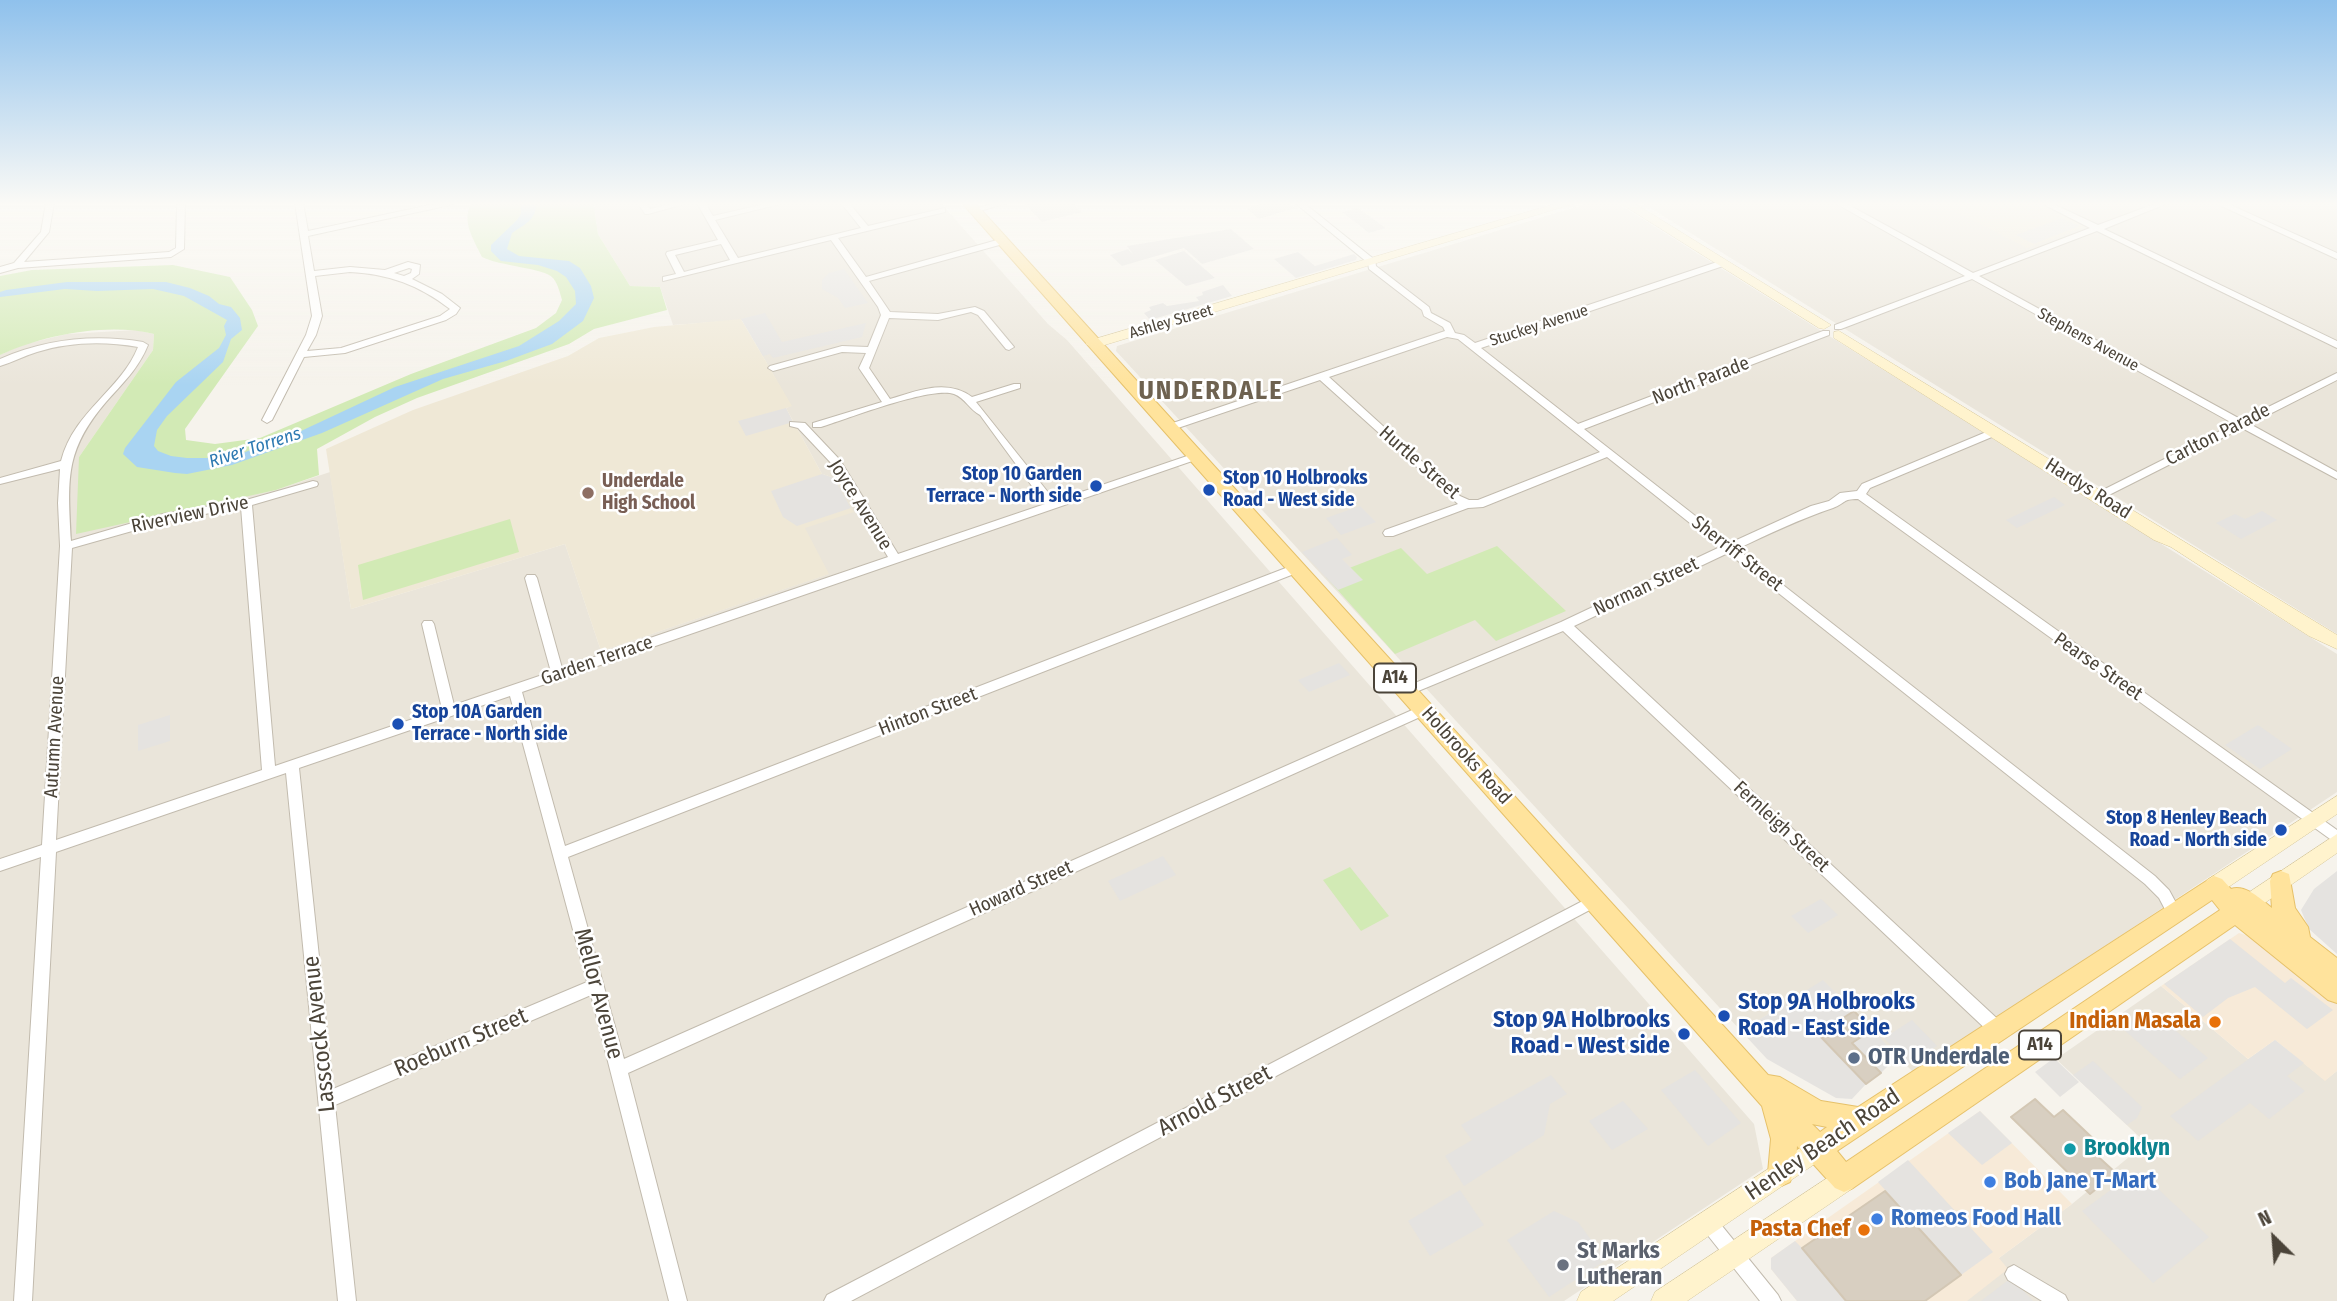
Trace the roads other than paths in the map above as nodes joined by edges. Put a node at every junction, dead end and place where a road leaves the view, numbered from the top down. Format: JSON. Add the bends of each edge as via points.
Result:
{"nodes":[{"id":1,"x":38,"y":264,"type":"edge"},
{"id":2,"x":309,"y":264,"type":"edge"},
{"id":3,"x":675,"y":264,"type":"edge"},
{"id":4,"x":725,"y":264,"type":"edge"},
{"id":5,"x":852,"y":264,"type":"edge"},
{"id":6,"x":922,"y":264,"type":"edge"},
{"id":7,"x":1021,"y":264,"type":"edge"},
{"id":8,"x":1366,"y":264,"type":"edge"},
{"id":9,"x":1372,"y":264,"type":"edge"},
{"id":10,"x":1721,"y":264,"type":"edge"},
{"id":11,"x":1724,"y":264,"type":"edge"},
{"id":12,"x":1949,"y":264,"type":"edge"},
{"id":13,"x":2004,"y":264,"type":"edge"},
{"id":14,"x":2170,"y":264,"type":"edge"},
{"id":15,"x":17,"y":265,"type":"joint"},
{"id":16,"x":0,"y":270,"type":"edge"},
{"id":17,"x":388,"y":272,"type":"junction"},
{"id":18,"x":311,"y":274,"type":"junction"},
{"id":19,"x":681,"y":275,"type":"junction"},
{"id":20,"x":1971,"y":276,"type":"junction"},
{"id":21,"x":406,"y":278,"type":"junction"},
{"id":22,"x":666,"y":279,"type":"dead end"},
{"id":23,"x":863,"y":280,"type":"junction"},
{"id":24,"x":886,"y":315,"type":"junction"},
{"id":25,"x":1832,"y":330,"type":"junction"},
{"id":26,"x":1451,"y":334,"type":"junction"},
{"id":27,"x":1093,"y":344,"type":"junction"},
{"id":28,"x":2337,"y":345,"type":"edge"},
{"id":29,"x":1009,"y":347,"type":"dead end"},
{"id":30,"x":1474,"y":347,"type":"junction"},
{"id":31,"x":870,"y":350,"type":"junction"},
{"id":32,"x":299,"y":355,"type":"junction"},
{"id":33,"x":0,"y":363,"type":"edge"},
{"id":34,"x":774,"y":368,"type":"dead end"},
{"id":35,"x":1322,"y":376,"type":"junction"},
{"id":36,"x":2337,"y":376,"type":"edge"},
{"id":37,"x":1017,"y":386,"type":"dead end"},
{"id":38,"x":971,"y":400,"type":"junction"},
{"id":39,"x":888,"y":403,"type":"junction"},
{"id":40,"x":267,"y":420,"type":"dead end"},
{"id":41,"x":2240,"y":423,"type":"junction"},
{"id":42,"x":794,"y":424,"type":"dead end"},
{"id":43,"x":817,"y":425,"type":"dead end"},
{"id":44,"x":1168,"y":428,"type":"junction"},
{"id":45,"x":1576,"y":428,"type":"junction"},
{"id":46,"x":1995,"y":432,"type":"junction"},
{"id":47,"x":1608,"y":453,"type":"junction"},
{"id":48,"x":1194,"y":457,"type":"junction"},
{"id":49,"x":64,"y":464,"type":"junction"},
{"id":50,"x":2337,"y":476,"type":"edge"},
{"id":51,"x":0,"y":481,"type":"edge"},
{"id":52,"x":313,"y":484,"type":"dead end"},
{"id":53,"x":1860,"y":495,"type":"junction"},
{"id":54,"x":2099,"y":496,"type":"junction"},
{"id":55,"x":246,"y":503,"type":"junction"},
{"id":56,"x":1467,"y":504,"type":"junction"},
{"id":57,"x":1052,"y":505,"type":"junction"},
{"id":58,"x":1388,"y":533,"type":"dead end"},
{"id":59,"x":66,"y":546,"type":"junction"},
{"id":60,"x":1729,"y":548,"type":"junction"},
{"id":61,"x":895,"y":559,"type":"junction"},
{"id":62,"x":1295,"y":569,"type":"junction"},
{"id":63,"x":531,"y":578,"type":"dead end"},
{"id":64,"x":428,"y":624,"type":"dead end"},
{"id":65,"x":1565,"y":625,"type":"junction"},
{"id":66,"x":2337,"y":643,"type":"edge"},
{"id":67,"x":558,"y":675,"type":"junction"},
{"id":68,"x":515,"y":689,"type":"junction"},
{"id":69,"x":1407,"y":691,"type":"junction"},
{"id":70,"x":1424,"y":710,"type":"junction"},
{"id":71,"x":449,"y":712,"type":"junction"},
{"id":72,"x":292,"y":767,"type":"junction"},
{"id":73,"x":269,"y":774,"type":"junction"},
{"id":74,"x":2337,"y":804,"type":"edge"},
{"id":75,"x":2313,"y":820,"type":"junction"},
{"id":76,"x":2337,"y":840,"type":"edge"},
{"id":77,"x":48,"y":848,"type":"junction"},
{"id":78,"x":561,"y":854,"type":"junction"},
{"id":79,"x":0,"y":865,"type":"edge"},
{"id":80,"x":2281,"y":881,"type":"junction"},
{"id":81,"x":2214,"y":886,"type":"junction"},
{"id":82,"x":1596,"y":900,"type":"junction"},
{"id":83,"x":2242,"y":908,"type":"junction"},
{"id":84,"x":2174,"y":912,"type":"junction"},
{"id":85,"x":2335,"y":978,"type":"edge"},
{"id":86,"x":594,"y":986,"type":"junction"},
{"id":87,"x":1997,"y":1029,"type":"junction"},
{"id":88,"x":1732,"y":1053,"type":"junction"},
{"id":89,"x":619,"y":1069,"type":"junction"},
{"id":90,"x":1773,"y":1099,"type":"junction"},
{"id":91,"x":327,"y":1100,"type":"junction"},
{"id":92,"x":1860,"y":1121,"type":"junction"},
{"id":93,"x":1817,"y":1149,"type":"junction"},
{"id":94,"x":1782,"y":1173,"type":"junction"},
{"id":95,"x":1844,"y":1179,"type":"junction"},
{"id":96,"x":1708,"y":1222,"type":"junction"},
{"id":97,"x":1734,"y":1254,"type":"junction"},
{"id":98,"x":2014,"y":1274,"type":"dead end"},
{"id":99,"x":344,"y":1300,"type":"edge"},
{"id":100,"x":23,"y":1301,"type":"edge"},
{"id":101,"x":678,"y":1301,"type":"edge"},
{"id":102,"x":833,"y":1301,"type":"edge"},
{"id":103,"x":1590,"y":1301,"type":"edge"},
{"id":104,"x":1664,"y":1301,"type":"edge"},
{"id":105,"x":1772,"y":1301,"type":"edge"},
{"id":106,"x":2059,"y":1301,"type":"edge"}],
"edges":[{"from":1,"to":15,"type":"street"},
{"from":2,"to":18,"type":"street"},
{"from":3,"to":19,"type":"street"},
{"from":4,"to":19,"type":"street"},
{"from":5,"to":23,"type":"street"},
{"from":6,"to":23,"type":"street"},
{"from":7,"to":27,"type":"main road","name":"Holbrooks Road","number":"A14"},
{"from":8,"to":27,"type":"street","name":"Ashley Street"},
{"from":9,"to":26,"type":"street","name":"Sherriff Street","via":[[1427,314],[1447,325]]},
{"from":10,"to":30,"type":"street","name":"Stuckey Avenue"},
{"from":11,"to":25,"type":"street","name":"Hardys Road"},
{"from":12,"to":20,"type":"street","name":"Stephens Avenue"},
{"from":13,"to":20,"type":"street","name":"North Parade"},
{"from":14,"to":28,"type":"street"},
{"from":15,"to":16,"type":"street"},
{"from":17,"to":18,"type":"street"},
{"from":17,"to":21,"type":"street"},
{"from":17,"to":21,"type":"street","via":[[408,265],[417,267],[415,274]]},
{"from":18,"to":32,"type":"street","via":[[317,316]]},
{"from":19,"to":22,"type":"street"},
{"from":20,"to":25,"type":"street","name":"North Parade"},
{"from":20,"to":41,"type":"street","name":"Stephens Avenue"},
{"from":21,"to":32,"type":"street","via":[[447,302],[455,308],[453,313],[342,351]]},
{"from":23,"to":24,"type":"street"},
{"from":24,"to":29,"type":"street","via":[[938,317],[972,309],[981,313]]},
{"from":24,"to":31,"type":"street"},
{"from":25,"to":45,"type":"street","name":"North Parade"},
{"from":25,"to":46,"type":"street","name":"Hardys Road"},
{"from":26,"to":30,"type":"street","name":"Sherriff Street"},
{"from":26,"to":35,"type":"street"},
{"from":27,"to":44,"type":"main road","name":"Holbrooks Road","number":"A14"},
{"from":30,"to":45,"type":"street","name":"Sherriff Street"},
{"from":31,"to":34,"type":"street","via":[[842,349]]},
{"from":31,"to":39,"type":"street","via":[[864,368]]},
{"from":32,"to":40,"type":"street"},
{"from":33,"to":49,"type":"street","name":"Autumn Avenue","via":[[26,350],[58,343],[143,345],[138,361],[88,416]]},
{"from":35,"to":44,"type":"street"},
{"from":35,"to":56,"type":"street","name":"Hurtle Street"},
{"from":36,"to":41,"type":"street","name":"Carlton Parade"},
{"from":37,"to":38,"type":"street"},
{"from":38,"to":39,"type":"street","via":[[956,390],[940,390]]},
{"from":38,"to":57,"type":"street"},
{"from":39,"to":43,"type":"street"},
{"from":41,"to":50,"type":"street","name":"Stephens Avenue"},
{"from":41,"to":54,"type":"street","name":"Carlton Parade"},
{"from":42,"to":61,"type":"street","name":"Joyce Avenue","via":[[801,425],[836,462]]},
{"from":44,"to":48,"type":"main road","name":"Holbrooks Road","number":"A14"},
{"from":45,"to":47,"type":"street","name":"Sherriff Street"},
{"from":46,"to":53,"type":"street","name":"Norman Street","via":[[1866,486]]},
{"from":46,"to":54,"type":"street","name":"Hardys Road"},
{"from":47,"to":56,"type":"street","name":"Hurtle Street","via":[[1479,504]]},
{"from":47,"to":60,"type":"street","name":"Sherriff Street"},
{"from":48,"to":57,"type":"street","name":"Garden Terrace"},
{"from":48,"to":62,"type":"main road","name":"Holbrooks Road","number":"A14"},
{"from":49,"to":51,"type":"street"},
{"from":49,"to":59,"type":"street","name":"Autumn Avenue"},
{"from":52,"to":55,"type":"street","name":"Riverview Drive"},
{"from":53,"to":60,"type":"street","name":"Norman Street","via":[[1844,495],[1833,504]]},
{"from":53,"to":75,"type":"street","name":"Pearse Street"},
{"from":54,"to":66,"type":"street","name":"Hardys Road"},
{"from":55,"to":59,"type":"street","name":"Riverview Drive","via":[[163,518]]},
{"from":55,"to":73,"type":"street"},
{"from":56,"to":58,"type":"street"},
{"from":57,"to":61,"type":"street","name":"Garden Terrace"},
{"from":59,"to":77,"type":"street","name":"Autumn Avenue"},
{"from":60,"to":65,"type":"street","name":"Norman Street"},
{"from":60,"to":84,"type":"street","name":"Sherriff Street","via":[[2160,889]]},
{"from":61,"to":67,"type":"street","name":"Garden Terrace"},
{"from":62,"to":69,"type":"main road","name":"Holbrooks Road","number":"A14"},
{"from":62,"to":78,"type":"street","name":"Hinton Street"},
{"from":63,"to":67,"type":"street"},
{"from":64,"to":71,"type":"street"},
{"from":65,"to":69,"type":"street","name":"Norman Street"},
{"from":65,"to":87,"type":"street","name":"Fernleigh Street"},
{"from":67,"to":68,"type":"street","name":"Garden Terrace"},
{"from":68,"to":71,"type":"street","name":"Garden Terrace"},
{"from":68,"to":78,"type":"street","name":"Mellor Avenue"},
{"from":69,"to":70,"type":"main road","name":"Holbrooks Road","number":"A14"},
{"from":70,"to":82,"type":"main road","name":"Holbrooks Road","number":"A14"},
{"from":70,"to":89,"type":"street","name":"Howard Street"},
{"from":71,"to":72,"type":"street","name":"Garden Terrace"},
{"from":72,"to":73,"type":"street","name":"Garden Terrace"},
{"from":72,"to":91,"type":"street","name":"Lasscock Avenue"},
{"from":73,"to":77,"type":"street","name":"Garden Terrace"},
{"from":74,"to":75,"type":"street","name":"Henley Beach Road"},
{"from":75,"to":76,"type":"street","name":"Pearse Street"},
{"from":75,"to":81,"type":"street","name":"Henley Beach Road"},
{"from":76,"to":80,"type":"street","name":"Henley Beach Road"},
{"from":77,"to":79,"type":"street","name":"Garden Terrace"},
{"from":77,"to":100,"type":"street","name":"Autumn Avenue"},
{"from":78,"to":86,"type":"street","name":"Mellor Avenue"},
{"from":80,"to":83,"type":"street","name":"Henley Beach Road"},
{"from":80,"to":85,"type":"main road","via":[[2289,920]]},
{"from":81,"to":83,"type":"main road"},
{"from":81,"to":84,"type":"main road","name":"Henley Beach Road","number":"A14"},
{"from":82,"to":88,"type":"main road","name":"Holbrooks Road","number":"A14"},
{"from":82,"to":102,"type":"street","name":"Arnold Street"},
{"from":83,"to":85,"type":"main road"},
{"from":83,"to":95,"type":"main road","name":"Henley Beach Road","number":"A14"},
{"from":84,"to":87,"type":"main road","name":"Henley Beach Road","number":"A14"},
{"from":86,"to":89,"type":"street","name":"Mellor Avenue"},
{"from":86,"to":91,"type":"street","name":"Roeburn Street"},
{"from":87,"to":92,"type":"main road","name":"Henley Beach Road","number":"A14"},
{"from":88,"to":90,"type":"main road","name":"Holbrooks Road","number":"A14"},
{"from":88,"to":92,"type":"main road","number":"A14","via":[[1804,1108]]},
{"from":89,"to":101,"type":"street","name":"Mellor Avenue"},
{"from":90,"to":93,"type":"main road","name":"Holbrooks Road","number":"A14"},
{"from":90,"to":94,"type":"main road","via":[[1787,1154]]},
{"from":91,"to":99,"type":"street","name":"Lasscock Avenue"},
{"from":92,"to":93,"type":"main road","name":"Henley Beach Road","number":"A14"},
{"from":93,"to":94,"type":"street","name":"Henley Beach Road"},
{"from":93,"to":95,"type":"main road","name":"Holbrooks Road","number":"A14"},
{"from":94,"to":96,"type":"street","name":"Henley Beach Road"},
{"from":95,"to":97,"type":"street","name":"Henley Beach Road"},
{"from":96,"to":97,"type":"street"},
{"from":96,"to":103,"type":"street","name":"Henley Beach Road"},
{"from":97,"to":104,"type":"street","name":"Henley Beach Road"},
{"from":97,"to":105,"type":"street"},
{"from":98,"to":106,"type":"street"}]}
